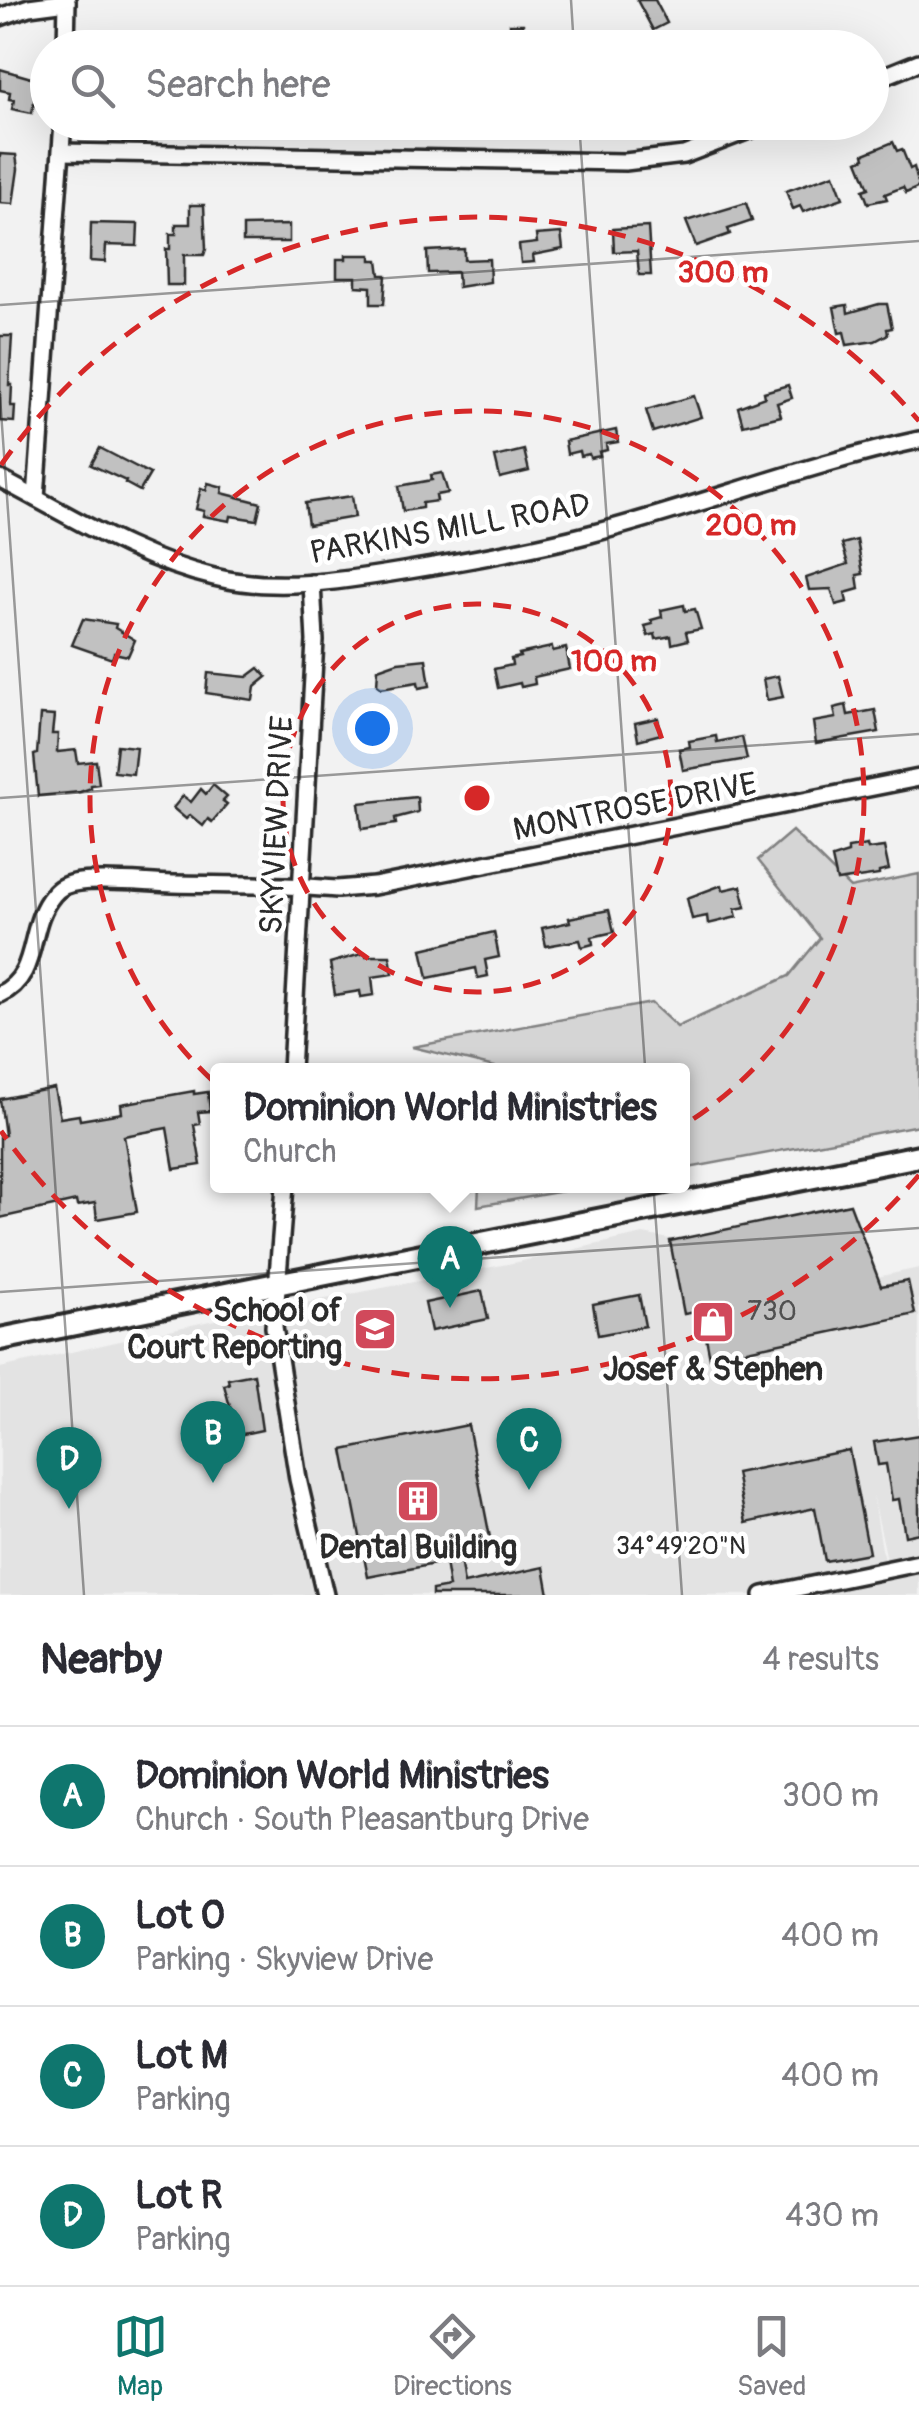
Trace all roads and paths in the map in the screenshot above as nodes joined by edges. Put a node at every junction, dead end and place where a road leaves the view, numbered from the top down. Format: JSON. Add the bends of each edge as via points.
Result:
{"nodes":[{"id":1,"x":67,"y":1,"type":"edge"},
{"id":2,"x":0,"y":17,"type":"edge"},
{"id":3,"x":66,"y":30,"type":"edge"},
{"id":4,"x":919,"y":62,"type":"edge"},
{"id":5,"x":889,"y":74,"type":"edge"},
{"id":6,"x":62,"y":140,"type":"edge"},
{"id":7,"x":723,"y":140,"type":"edge"},
{"id":8,"x":62,"y":152,"type":"junction"},
{"id":9,"x":919,"y":440,"type":"edge"},
{"id":10,"x":0,"y":479,"type":"edge"},
{"id":11,"x":36,"y":498,"type":"junction"},
{"id":12,"x":312,"y":584,"type":"junction"},
{"id":13,"x":919,"y":778,"type":"edge"},
{"id":14,"x":301,"y":886,"type":"junction"},
{"id":15,"x":0,"y":994,"type":"edge"},
{"id":16,"x":292,"y":1063,"type":"edge"},
{"id":17,"x":919,"y":1156,"type":"edge"},
{"id":18,"x":285,"y":1193,"type":"edge"},
{"id":19,"x":280,"y":1282,"type":"junction"},
{"id":20,"x":0,"y":1339,"type":"edge"},
{"id":21,"x":919,"y":1563,"type":"edge"},
{"id":22,"x":325,"y":1595,"type":"edge"},
{"id":23,"x":763,"y":1595,"type":"edge"}],
"edges":[{"from":1,"to":2,"type":"street"},
{"from":1,"to":3,"type":"street"},
{"from":4,"to":5,"type":"street"},
{"from":6,"to":8,"type":"street"},
{"from":7,"to":8,"type":"street","via":[[684,155],[625,162]]},
{"from":8,"to":11,"type":"street"},
{"from":9,"to":12,"type":"street","name":"PARKINS MILL ROAD","via":[[588,535]]},
{"from":10,"to":11,"type":"street","name":"PARKINS MILL ROAD"},
{"from":11,"to":12,"type":"street","name":"PARKINS MILL ROAD","via":[[184,568],[244,582]]},
{"from":12,"to":14,"type":"street","name":"SKYVIEW DRIVE","via":[[315,641]]},
{"from":13,"to":14,"type":"street","name":"MONTROSE DRIVE","via":[[374,886]]},
{"from":14,"to":15,"type":"street","name":"MONTROSE DRIVE","via":[[67,885],[42,911],[26,972]]},
{"from":14,"to":16,"type":"street","name":"SKYVIEW DRIVE"},
{"from":17,"to":19,"type":"main road"},
{"from":18,"to":19,"type":"street"},
{"from":19,"to":20,"type":"main road"},
{"from":19,"to":22,"type":"street","via":[[274,1327],[282,1386]]},
{"from":21,"to":23,"type":"street"}]}
